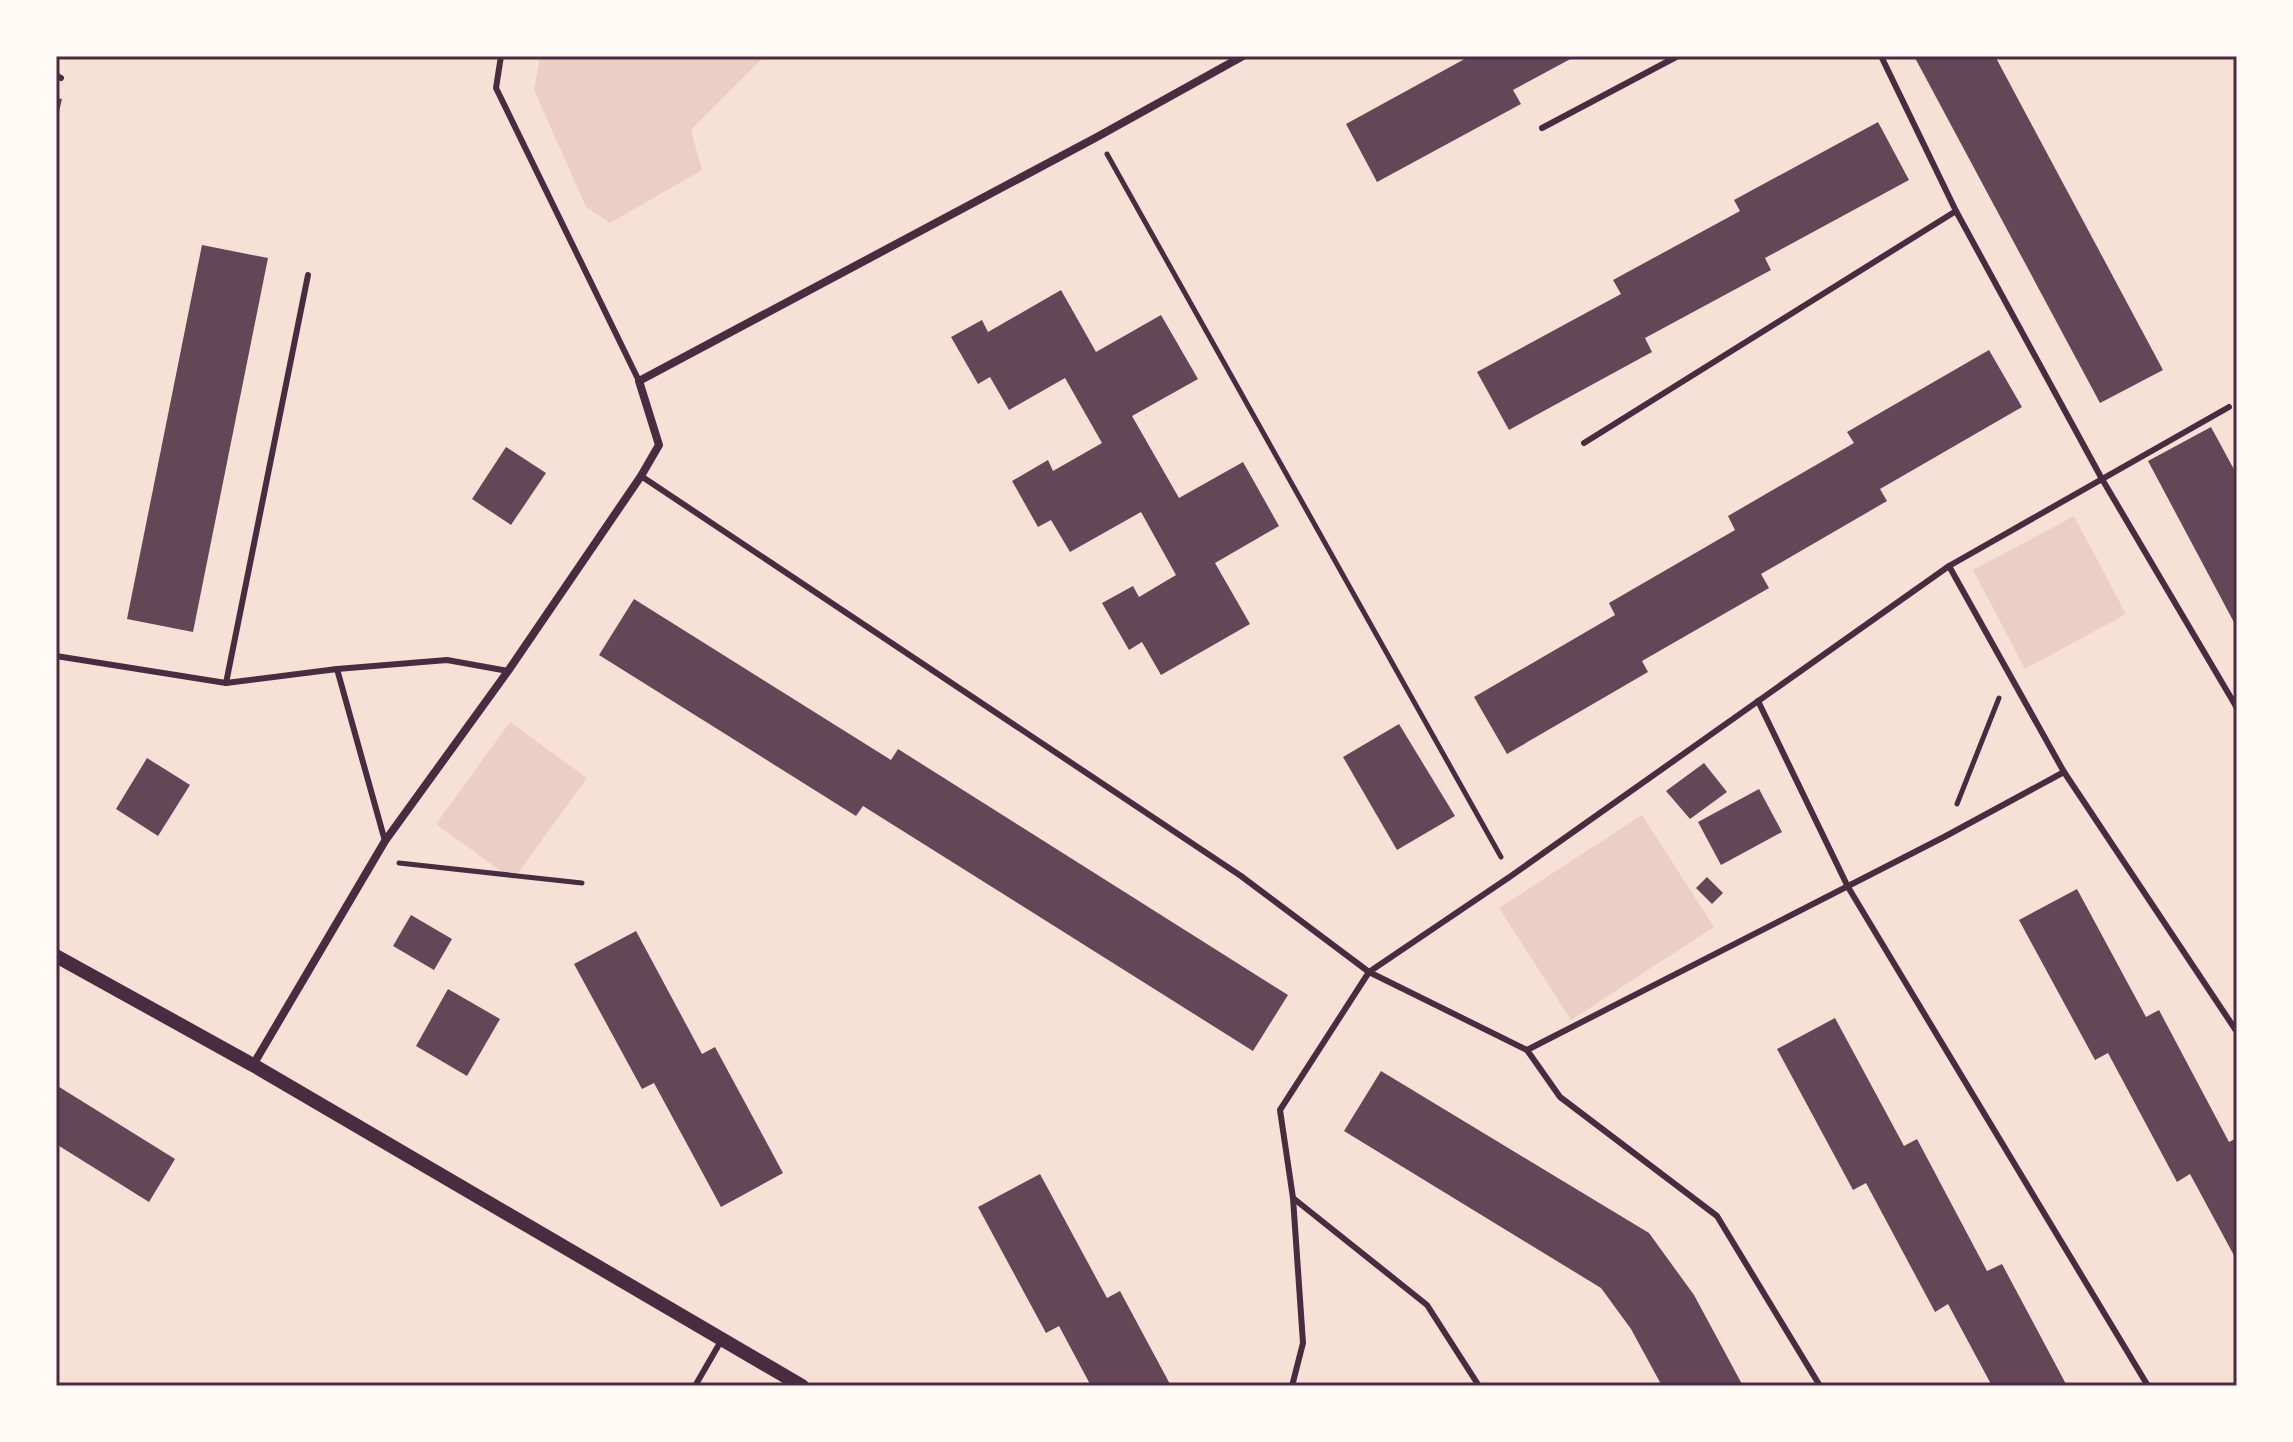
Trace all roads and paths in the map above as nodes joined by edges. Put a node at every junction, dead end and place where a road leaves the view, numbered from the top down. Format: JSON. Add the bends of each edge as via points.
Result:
{"nodes":[{"id":1,"x":501,"y":56,"type":"edge"},
{"id":2,"x":1243,"y":56,"type":"edge"},
{"id":3,"x":1678,"y":56,"type":"edge"},
{"id":4,"x":1881,"y":56,"type":"edge"},
{"id":5,"x":1542,"y":128,"type":"dead end"},
{"id":6,"x":1097,"y":137,"type":"junction"},
{"id":7,"x":1956,"y":211,"type":"junction"},
{"id":8,"x":308,"y":275,"type":"dead end"},
{"id":9,"x":639,"y":381,"type":"junction"},
{"id":10,"x":2229,"y":407,"type":"dead end"},
{"id":11,"x":1584,"y":443,"type":"dead end"},
{"id":12,"x":641,"y":476,"type":"junction"},
{"id":13,"x":2102,"y":479,"type":"junction"},
{"id":14,"x":1949,"y":566,"type":"junction"},
{"id":15,"x":56,"y":656,"type":"edge"},
{"id":16,"x":337,"y":669,"type":"junction"},
{"id":17,"x":508,"y":671,"type":"junction"},
{"id":18,"x":2009,"y":675,"type":"junction"},
{"id":19,"x":226,"y":683,"type":"junction"},
{"id":20,"x":1758,"y":701,"type":"junction"},
{"id":21,"x":2237,"y":708,"type":"edge"},
{"id":22,"x":2064,"y":772,"type":"junction"},
{"id":23,"x":1944,"y":837,"type":"junction"},
{"id":24,"x":385,"y":841,"type":"junction"},
{"id":25,"x":374,"y":861,"type":"junction"},
{"id":26,"x":1511,"y":876,"type":"junction"},
{"id":27,"x":582,"y":883,"type":"dead end"},
{"id":28,"x":1848,"y":887,"type":"junction"},
{"id":29,"x":56,"y":956,"type":"edge"},
{"id":30,"x":1369,"y":972,"type":"junction"},
{"id":31,"x":2237,"y":1032,"type":"edge"},
{"id":32,"x":1527,"y":1050,"type":"junction"},
{"id":33,"x":253,"y":1065,"type":"junction"},
{"id":34,"x":1293,"y":1198,"type":"junction"},
{"id":35,"x":723,"y":1338,"type":"junction"},
{"id":36,"x":695,"y":1386,"type":"edge"},
{"id":37,"x":802,"y":1386,"type":"edge"},
{"id":38,"x":1292,"y":1386,"type":"edge"},
{"id":39,"x":1479,"y":1386,"type":"edge"},
{"id":40,"x":1820,"y":1386,"type":"edge"},
{"id":41,"x":2148,"y":1386,"type":"edge"}],
"edges":[{"from":1,"to":9,"type":"lane","via":[[496,88]]},
{"from":2,"to":6,"type":"street"},
{"from":3,"to":5,"type":"lane"},
{"from":4,"to":7,"type":"lane"},
{"from":6,"to":9,"type":"street"},
{"from":6,"to":26,"type":"path"},
{"from":7,"to":11,"type":"lane"},
{"from":7,"to":13,"type":"lane"},
{"from":8,"to":19,"type":"lane"},
{"from":9,"to":12,"type":"street","via":[[659,445]]},
{"from":10,"to":13,"type":"lane"},
{"from":12,"to":17,"type":"street"},
{"from":12,"to":30,"type":"lane","via":[[1241,876]]},
{"from":13,"to":14,"type":"lane"},
{"from":13,"to":21,"type":"lane"},
{"from":14,"to":18,"type":"lane"},
{"from":14,"to":20,"type":"lane"},
{"from":15,"to":19,"type":"lane"},
{"from":16,"to":17,"type":"lane","via":[[447,660]]},
{"from":16,"to":19,"type":"lane"},
{"from":16,"to":24,"type":"lane"},
{"from":17,"to":24,"type":"street"},
{"from":18,"to":22,"type":"lane"},
{"from":18,"to":23,"type":"path"},
{"from":20,"to":26,"type":"lane"},
{"from":20,"to":28,"type":"lane"},
{"from":22,"to":23,"type":"lane"},
{"from":22,"to":31,"type":"lane"},
{"from":23,"to":28,"type":"lane"},
{"from":24,"to":25,"type":"street"},
{"from":25,"to":27,"type":"path"},
{"from":25,"to":33,"type":"street"},
{"from":26,"to":30,"type":"lane"},
{"from":28,"to":32,"type":"lane"},
{"from":28,"to":41,"type":"lane"},
{"from":29,"to":33,"type":"street"},
{"from":30,"to":32,"type":"lane"},
{"from":30,"to":34,"type":"lane","via":[[1280,1110]]},
{"from":32,"to":40,"type":"lane","via":[[1560,1097],[1717,1216]]},
{"from":33,"to":35,"type":"street"},
{"from":34,"to":38,"type":"lane","via":[[1303,1343]]},
{"from":34,"to":39,"type":"lane","via":[[1427,1305]]},
{"from":35,"to":36,"type":"lane"},
{"from":35,"to":37,"type":"street"}]}
